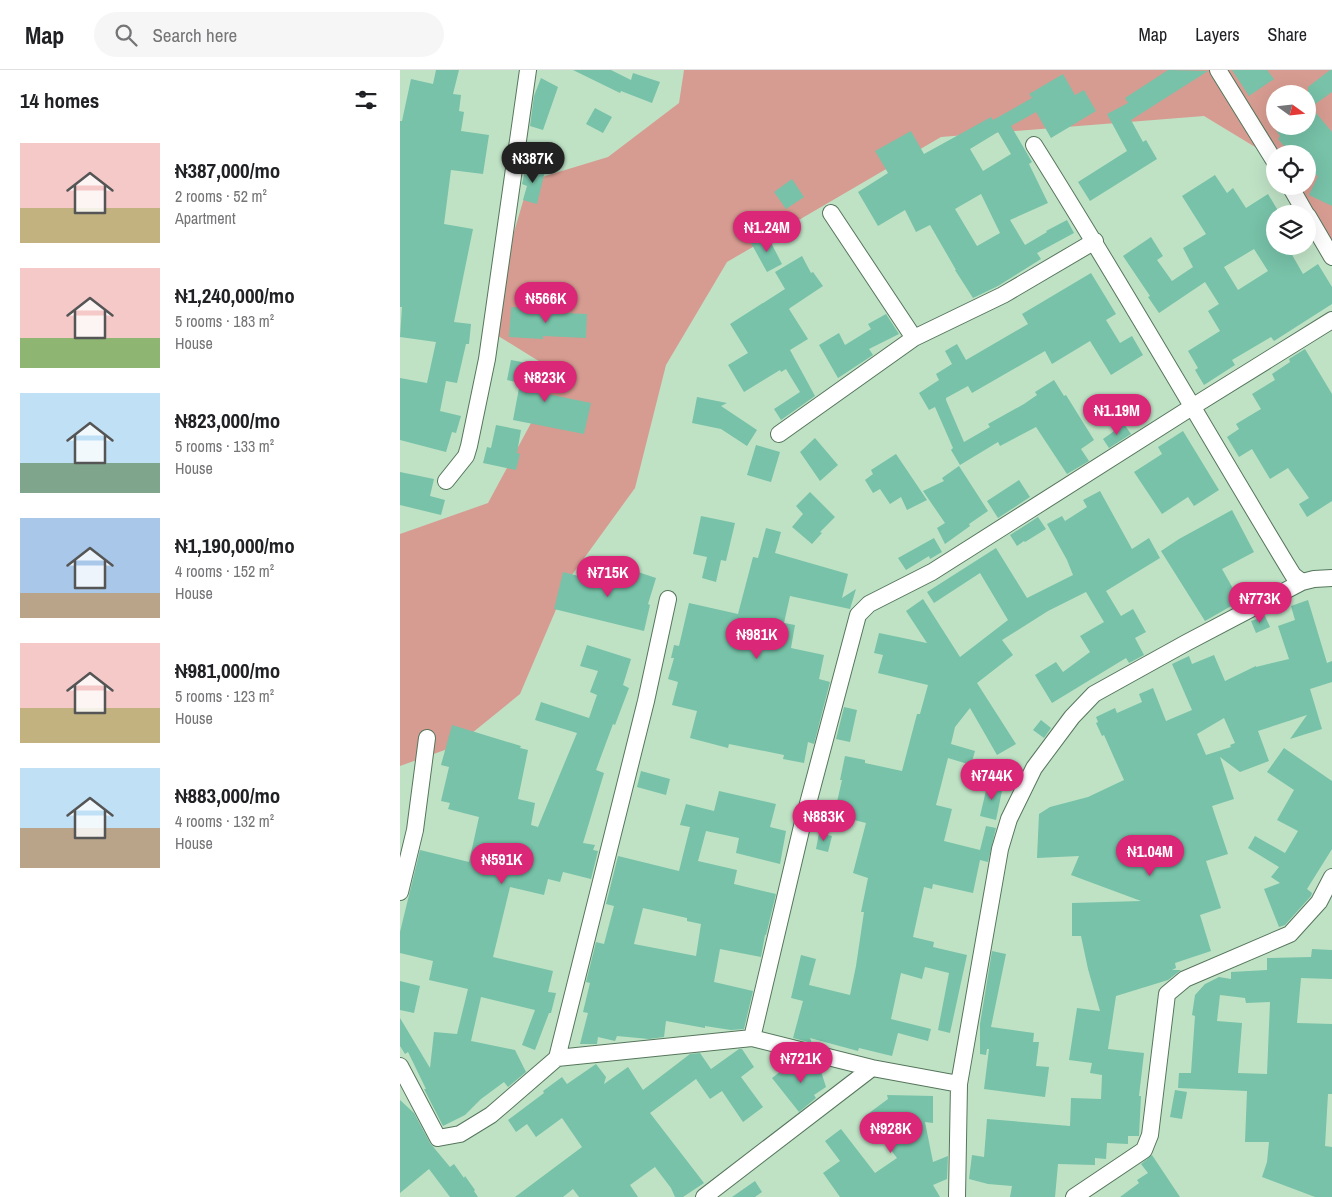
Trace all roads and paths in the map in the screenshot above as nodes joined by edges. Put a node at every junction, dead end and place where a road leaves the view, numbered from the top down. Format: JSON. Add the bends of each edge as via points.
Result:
{"nodes":[{"id":1,"x":528,"y":70,"type":"edge"},
{"id":2,"x":1218,"y":70,"type":"edge"},
{"id":3,"x":1034,"y":145,"type":"dead end"},
{"id":4,"x":1266,"y":147,"type":"edge"},
{"id":5,"x":831,"y":213,"type":"dead end"},
{"id":6,"x":1316,"y":230,"type":"edge"},
{"id":7,"x":1095,"y":241,"type":"junction"},
{"id":8,"x":1332,"y":257,"type":"edge"},
{"id":9,"x":1332,"y":320,"type":"edge"},
{"id":10,"x":914,"y":338,"type":"junction"},
{"id":11,"x":1192,"y":407,"type":"junction"},
{"id":12,"x":779,"y":434,"type":"dead end"},
{"id":13,"x":446,"y":481,"type":"dead end"},
{"id":14,"x":1332,"y":578,"type":"edge"},
{"id":15,"x":1302,"y":582,"type":"junction"},
{"id":16,"x":668,"y":599,"type":"dead end"},
{"id":17,"x":427,"y":738,"type":"dead end"},
{"id":18,"x":1332,"y":876,"type":"edge"},
{"id":19,"x":400,"y":892,"type":"edge"},
{"id":20,"x":752,"y":1038,"type":"junction"},
{"id":21,"x":556,"y":1058,"type":"junction"},
{"id":22,"x":400,"y":1066,"type":"edge"},
{"id":23,"x":872,"y":1068,"type":"junction"},
{"id":24,"x":959,"y":1084,"type":"junction"},
{"id":25,"x":704,"y":1197,"type":"edge"},
{"id":26,"x":957,"y":1197,"type":"edge"},
{"id":27,"x":1074,"y":1197,"type":"edge"}],
"edges":[{"from":1,"to":13,"type":"street","via":[[487,360],[470,446]]},
{"from":2,"to":4,"type":"street"},
{"from":3,"to":7,"type":"street"},
{"from":5,"to":10,"type":"street"},
{"from":6,"to":8,"type":"street"},
{"from":7,"to":10,"type":"street","via":[[1003,295]]},
{"from":7,"to":11,"type":"street"},
{"from":9,"to":11,"type":"street"},
{"from":10,"to":12,"type":"street"},
{"from":11,"to":15,"type":"street","via":[[1293,575]]},
{"from":11,"to":20,"type":"street","via":[[932,572],[869,604],[858,615],[802,826]]},
{"from":14,"to":15,"type":"street"},
{"from":15,"to":24,"type":"street","via":[[1094,694],[1072,717],[1034,768],[1009,819],[1000,849]]},
{"from":16,"to":21,"type":"street","via":[[646,701]]},
{"from":17,"to":19,"type":"street","via":[[414,830]]},
{"from":18,"to":27,"type":"street","via":[[1319,902],[1290,934],[1185,979],[1167,994],[1150,1135],[1144,1150]]},
{"from":20,"to":21,"type":"street"},
{"from":20,"to":23,"type":"street"},
{"from":21,"to":22,"type":"street","via":[[491,1115],[460,1134],[438,1138]]},
{"from":23,"to":24,"type":"street"},
{"from":23,"to":25,"type":"street"},
{"from":24,"to":26,"type":"street"}]}
